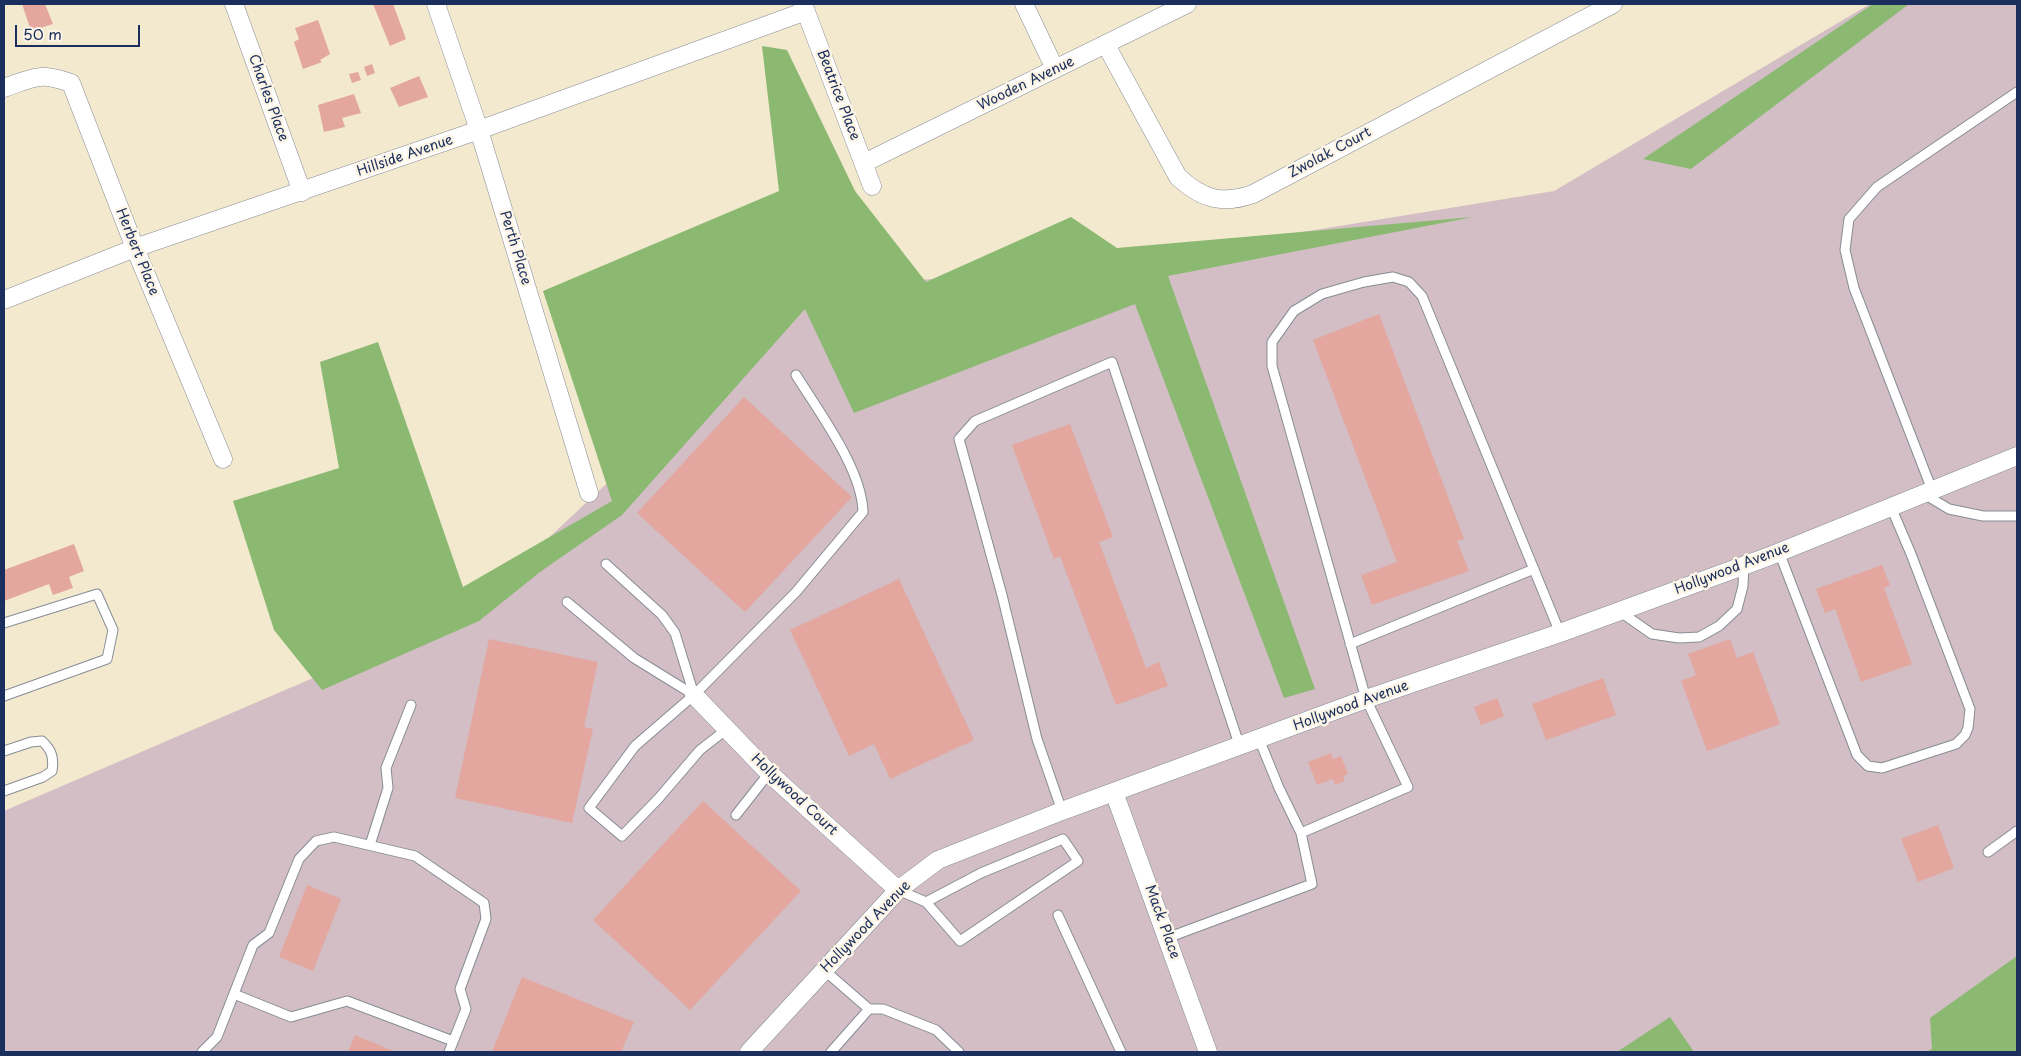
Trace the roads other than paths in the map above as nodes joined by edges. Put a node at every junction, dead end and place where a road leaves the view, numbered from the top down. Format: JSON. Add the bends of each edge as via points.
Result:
{"nodes":[{"id":1,"x":234,"y":4,"type":"edge"},
{"id":2,"x":436,"y":4,"type":"edge"},
{"id":3,"x":1024,"y":4,"type":"edge"},
{"id":4,"x":1187,"y":4,"type":"edge"},
{"id":5,"x":1613,"y":4,"type":"edge"},
{"id":6,"x":805,"y":8,"type":"edge"},
{"id":7,"x":1106,"y":45,"type":"junction"},
{"id":8,"x":1055,"y":69,"type":"junction"},
{"id":9,"x":4,"y":88,"type":"edge"},
{"id":10,"x":2017,"y":92,"type":"edge"},
{"id":11,"x":479,"y":130,"type":"junction"},
{"id":12,"x":864,"y":163,"type":"junction"},
{"id":13,"x":872,"y":186,"type":"dead end"},
{"id":14,"x":302,"y":192,"type":"junction"},
{"id":15,"x":135,"y":248,"type":"junction"},
{"id":16,"x":4,"y":300,"type":"edge"},
{"id":17,"x":796,"y":375,"type":"dead end"},
{"id":18,"x":2017,"y":456,"type":"edge"},
{"id":19,"x":223,"y":459,"type":"dead end"},
{"id":20,"x":1928,"y":492,"type":"junction"},
{"id":21,"x":589,"y":494,"type":"dead end"},
{"id":22,"x":1890,"y":507,"type":"junction"},
{"id":23,"x":2017,"y":516,"type":"edge"},
{"id":24,"x":1779,"y":552,"type":"junction"},
{"id":25,"x":606,"y":564,"type":"dead end"},
{"id":26,"x":1744,"y":565,"type":"junction"},
{"id":27,"x":1534,"y":569,"type":"junction"},
{"id":28,"x":567,"y":602,"type":"dead end"},
{"id":29,"x":1618,"y":611,"type":"junction"},
{"id":30,"x":4,"y":622,"type":"edge"},
{"id":31,"x":1560,"y":633,"type":"junction"},
{"id":32,"x":1350,"y":644,"type":"junction"},
{"id":33,"x":694,"y":695,"type":"junction"},
{"id":34,"x":4,"y":696,"type":"edge"},
{"id":35,"x":1366,"y":699,"type":"junction"},
{"id":36,"x":411,"y":705,"type":"dead end"},
{"id":37,"x":727,"y":729,"type":"junction"},
{"id":38,"x":1259,"y":739,"type":"junction"},
{"id":39,"x":1240,"y":746,"type":"junction"},
{"id":40,"x":4,"y":751,"type":"edge"},
{"id":41,"x":769,"y":773,"type":"junction"},
{"id":42,"x":4,"y":791,"type":"edge"},
{"id":43,"x":1114,"y":792,"type":"junction"},
{"id":44,"x":1062,"y":811,"type":"junction"},
{"id":45,"x":736,"y":815,"type":"dead end"},
{"id":46,"x":2017,"y":831,"type":"edge"},
{"id":47,"x":1301,"y":834,"type":"junction"},
{"id":48,"x":370,"y":845,"type":"junction"},
{"id":49,"x":1988,"y":852,"type":"dead end"},
{"id":50,"x":898,"y":890,"type":"junction"},
{"id":51,"x":926,"y":902,"type":"junction"},
{"id":52,"x":1058,"y":915,"type":"dead end"},
{"id":53,"x":1167,"y":938,"type":"junction"},
{"id":54,"x":824,"y":970,"type":"junction"},
{"id":55,"x":234,"y":994,"type":"junction"},
{"id":56,"x":869,"y":1008,"type":"junction"},
{"id":57,"x":453,"y":1041,"type":"junction"},
{"id":58,"x":202,"y":1052,"type":"edge"},
{"id":59,"x":449,"y":1052,"type":"edge"},
{"id":60,"x":749,"y":1052,"type":"edge"},
{"id":61,"x":831,"y":1052,"type":"edge"},
{"id":62,"x":959,"y":1052,"type":"edge"},
{"id":63,"x":1121,"y":1052,"type":"edge"},
{"id":64,"x":1208,"y":1052,"type":"edge"}],
"edges":[{"from":1,"to":14,"type":"street","name":"Charles Place"},
{"from":2,"to":11,"type":"street","name":"Perth Place"},
{"from":3,"to":8,"type":"street"},
{"from":4,"to":7,"type":"street","name":"Wooden Avenue"},
{"from":5,"to":7,"type":"street","name":"Zwolak Court","via":[[1253,194],[1229,200],[1210,198],[1192,190],[1178,177]]},
{"from":6,"to":11,"type":"street","name":"Hillside Avenue"},
{"from":6,"to":12,"type":"street","name":"Beatrice Place"},
{"from":7,"to":8,"type":"street","name":"Wooden Avenue"},
{"from":8,"to":12,"type":"street","name":"Wooden Avenue"},
{"from":9,"to":15,"type":"street","name":"Herbert Place","via":[[30,78],[51,76],[72,83]]},
{"from":10,"to":20,"type":"lane","via":[[1877,187],[1849,219],[1845,250],[1854,288]]},
{"from":11,"to":14,"type":"street","name":"Hillside Avenue"},
{"from":11,"to":21,"type":"street","name":"Perth Place"},
{"from":12,"to":13,"type":"street","name":"Beatrice Place"},
{"from":14,"to":15,"type":"street","name":"Hillside Avenue"},
{"from":15,"to":16,"type":"street","name":"Hillside Avenue"},
{"from":15,"to":19,"type":"street","name":"Herbert Place"},
{"from":17,"to":33,"type":"lane","via":[[849,463],[862,499],[863,512],[796,592]]},
{"from":18,"to":20,"type":"street","name":"Hollywood Avenue"},
{"from":20,"to":22,"type":"street","name":"Hollywood Avenue"},
{"from":20,"to":23,"type":"lane","via":[[1950,509],[1983,516]]},
{"from":22,"to":24,"type":"street","name":"Hollywood Avenue"},
{"from":22,"to":24,"type":"lane","via":[[1970,709],[1968,728],[1956,744],[1882,768],[1868,766],[1857,755]]},
{"from":24,"to":26,"type":"street","name":"Hollywood Avenue"},
{"from":25,"to":33,"type":"lane","via":[[662,615],[675,633]]},
{"from":26,"to":29,"type":"street","name":"Hollywood Avenue"},
{"from":26,"to":29,"type":"lane","via":[[1737,609],[1699,637],[1652,634]]},
{"from":27,"to":31,"type":"lane"},
{"from":27,"to":32,"type":"lane"},
{"from":27,"to":32,"type":"lane","via":[[1422,296],[1409,282],[1393,277],[1322,294],[1294,311],[1272,342],[1272,366]]},
{"from":28,"to":33,"type":"lane","via":[[634,658]]},
{"from":29,"to":31,"type":"street","name":"Hollywood Avenue"},
{"from":30,"to":34,"type":"lane","via":[[97,594],[113,630],[108,659]]},
{"from":31,"to":35,"type":"street","name":"Hollywood Avenue"},
{"from":32,"to":35,"type":"lane"},
{"from":33,"to":37,"type":"street","name":"Hollywood Court"},
{"from":33,"to":37,"type":"lane","via":[[635,746],[588,808],[622,836],[700,750]]},
{"from":35,"to":38,"type":"street","name":"Hollywood Avenue"},
{"from":35,"to":47,"type":"lane","via":[[1408,787]]},
{"from":36,"to":48,"type":"lane","via":[[386,768],[388,788]]},
{"from":37,"to":41,"type":"street","name":"Hollywood Court"},
{"from":38,"to":39,"type":"street","name":"Hollywood Avenue"},
{"from":38,"to":47,"type":"lane"},
{"from":39,"to":43,"type":"street","name":"Hollywood Avenue"},
{"from":39,"to":44,"type":"lane","via":[[1112,362],[975,421],[958,439],[1002,595],[1037,739]]},
{"from":40,"to":42,"type":"lane","via":[[42,741],[50,748],[54,762],[52,771],[43,777]]},
{"from":41,"to":45,"type":"lane"},
{"from":41,"to":50,"type":"street","name":"Hollywood Court"},
{"from":43,"to":44,"type":"street","name":"Hollywood Avenue"},
{"from":43,"to":53,"type":"street","name":"Mack Place"},
{"from":44,"to":50,"type":"street","name":"Hollywood Avenue","via":[[938,860]]},
{"from":46,"to":49,"type":"lane"},
{"from":47,"to":53,"type":"lane","via":[[1312,884]]},
{"from":48,"to":55,"type":"lane","via":[[334,837],[316,841],[299,859],[269,933],[253,945]]},
{"from":48,"to":57,"type":"lane","via":[[415,856],[484,903],[486,919],[460,989],[466,1009]]},
{"from":50,"to":51,"type":"lane"},
{"from":50,"to":54,"type":"street","name":"Hollywood Avenue"},
{"from":51,"to":51,"type":"lane","via":[[960,940],[1078,861],[1064,839],[981,872]]},
{"from":52,"to":63,"type":"lane"},
{"from":53,"to":64,"type":"street","name":"Mack Place"},
{"from":54,"to":56,"type":"lane"},
{"from":54,"to":60,"type":"street","name":"Hollywood Avenue"},
{"from":55,"to":57,"type":"lane","via":[[291,1017],[347,1001]]},
{"from":55,"to":58,"type":"lane","via":[[217,1037]]},
{"from":56,"to":61,"type":"lane"},
{"from":56,"to":62,"type":"lane","via":[[936,1030]]},
{"from":57,"to":59,"type":"lane"}]}
